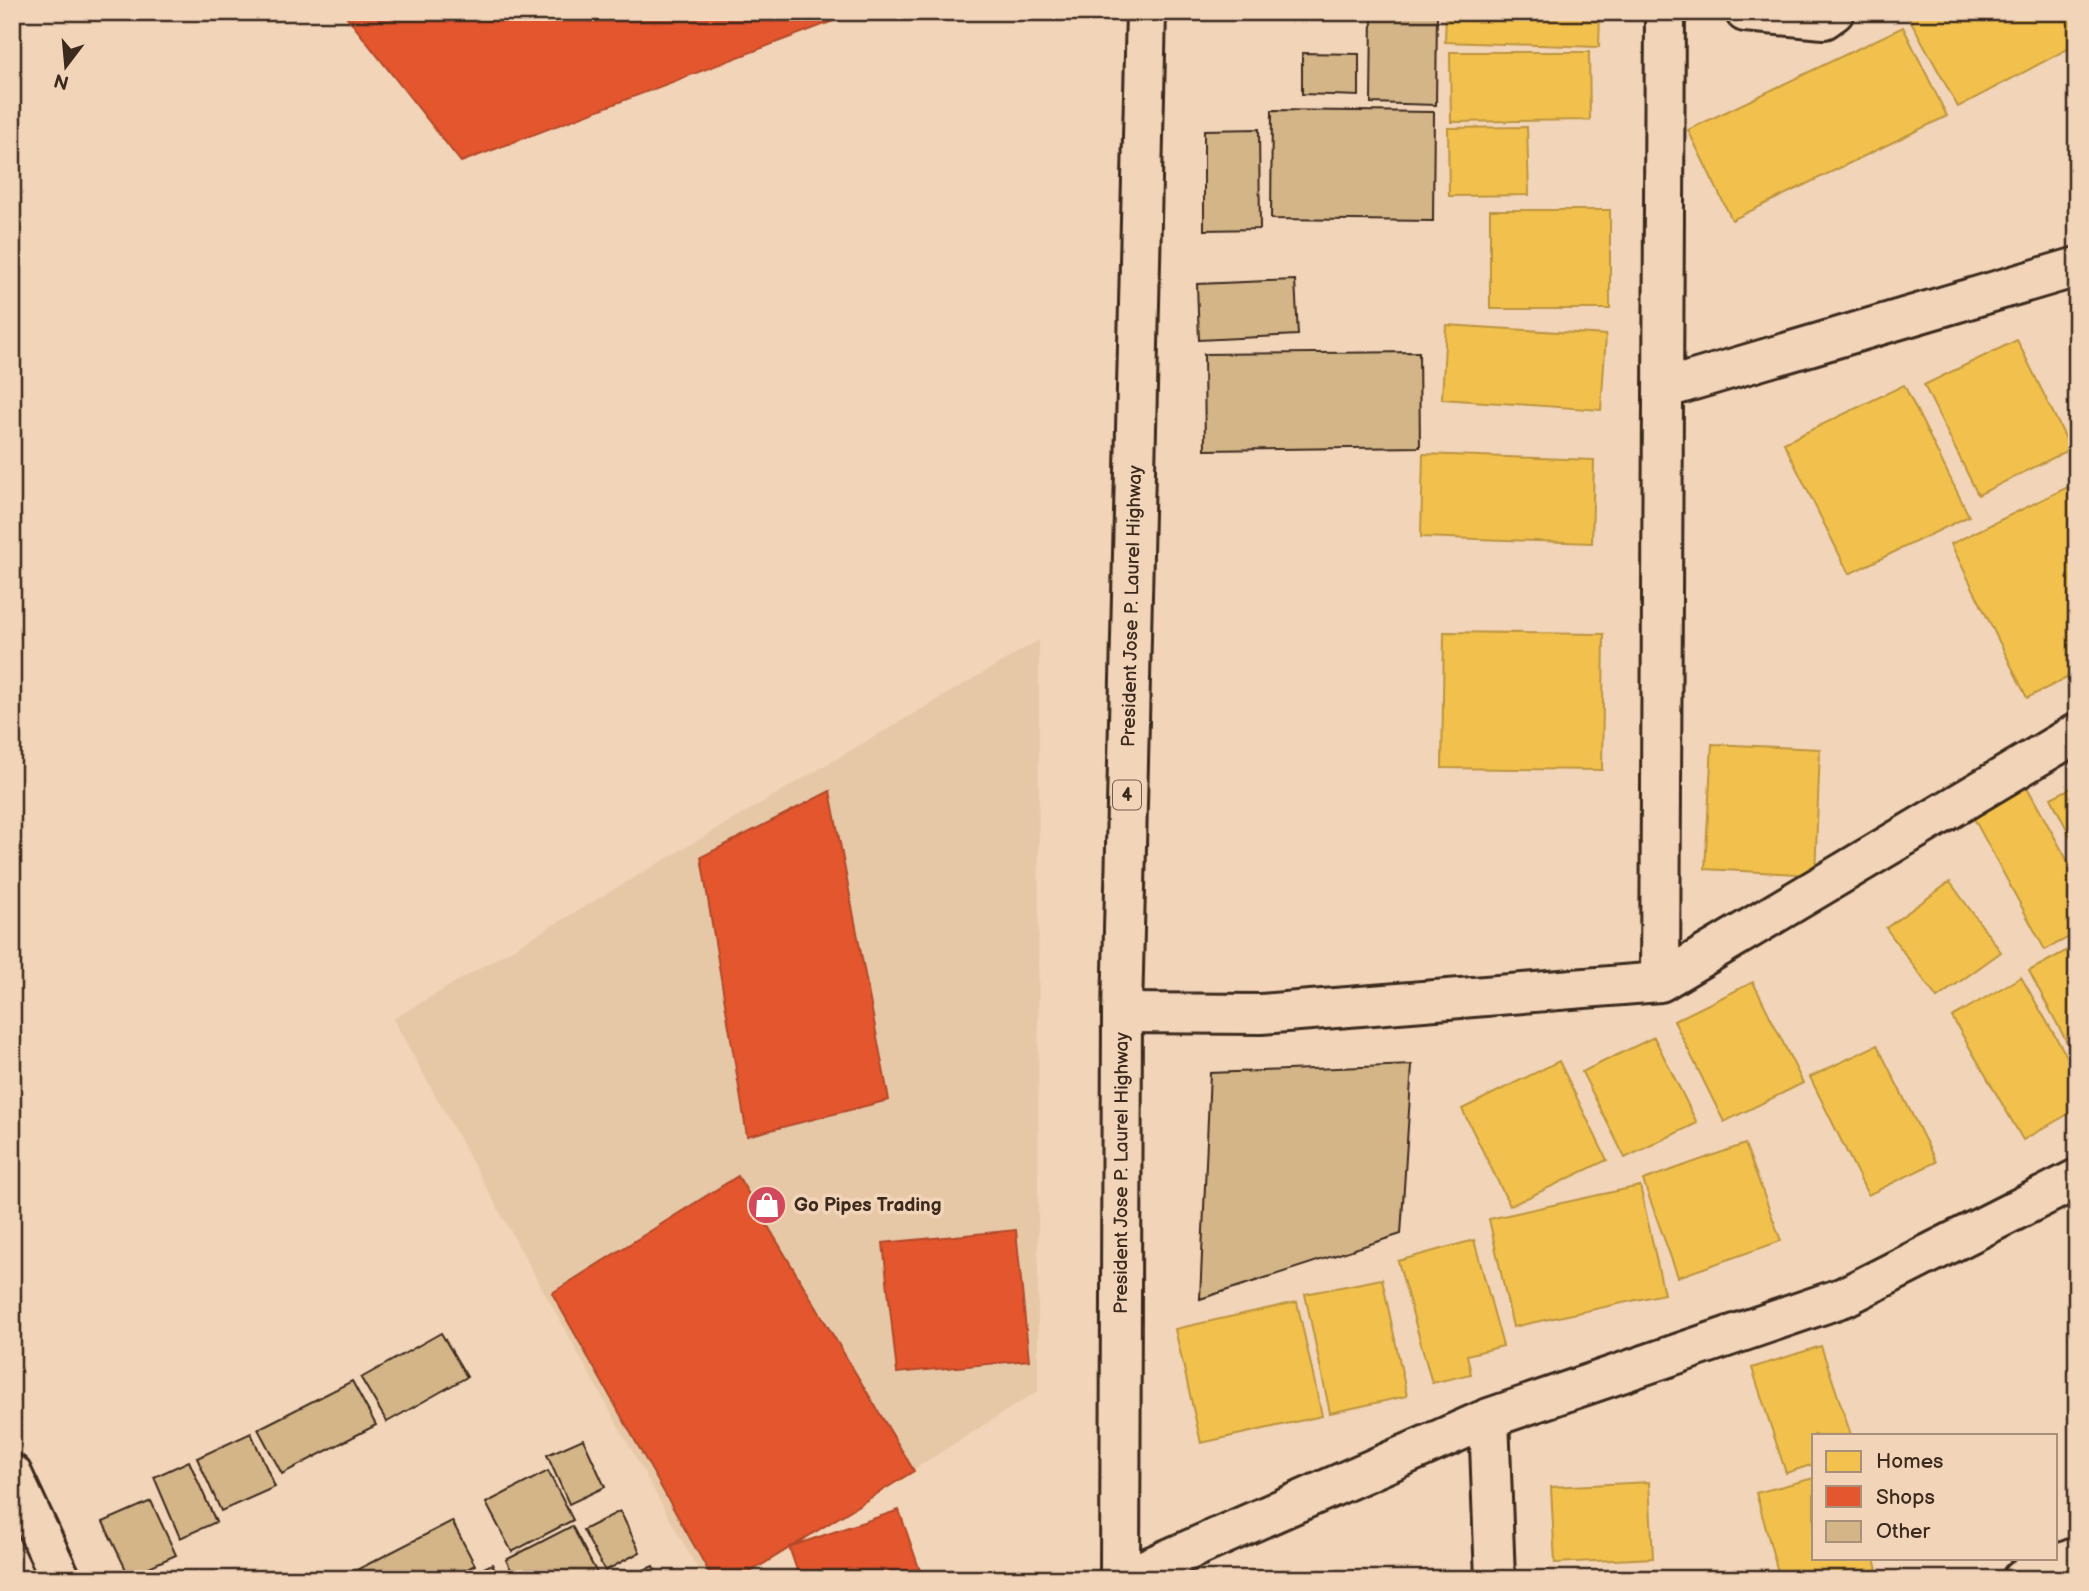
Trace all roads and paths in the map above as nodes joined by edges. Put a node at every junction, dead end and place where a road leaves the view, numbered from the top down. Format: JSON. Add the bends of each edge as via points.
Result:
{"nodes":[{"id":1,"x":1146,"y":12,"type":"edge"},
{"id":2,"x":1665,"y":12,"type":"edge"},
{"id":3,"x":1745,"y":12,"type":"edge"},
{"id":4,"x":1834,"y":12,"type":"edge"},
{"id":5,"x":2077,"y":267,"type":"edge"},
{"id":6,"x":1663,"y":389,"type":"junction"},
{"id":7,"x":2077,"y":733,"type":"edge"},
{"id":8,"x":1660,"y":982,"type":"junction"},
{"id":9,"x":1122,"y":1013,"type":"junction"},
{"id":10,"x":2077,"y":1179,"type":"edge"},
{"id":11,"x":1489,"y":1418,"type":"junction"},
{"id":12,"x":12,"y":1474,"type":"edge"},
{"id":13,"x":2077,"y":1557,"type":"edge"},
{"id":14,"x":61,"y":1579,"type":"edge"},
{"id":15,"x":1121,"y":1579,"type":"edge"},
{"id":16,"x":1496,"y":1579,"type":"edge"},
{"id":17,"x":2022,"y":1579,"type":"edge"}],
"edges":[{"from":1,"to":9,"type":"main road","name":"President Jose P. Laurel Highway","number":"4"},
{"from":2,"to":6,"type":"main road"},
{"from":3,"to":4,"type":"main road","via":[[1824,19]]},
{"from":5,"to":6,"type":"main road"},
{"from":6,"to":8,"type":"main road"},
{"from":7,"to":8,"type":"main road"},
{"from":8,"to":9,"type":"main road","via":[[1261,1014]]},
{"from":9,"to":15,"type":"main road","name":"President Jose P. Laurel Highway","number":"4"},
{"from":10,"to":11,"type":"main road","via":[[1844,1297]]},
{"from":11,"to":15,"type":"main road"},
{"from":11,"to":16,"type":"main road"},
{"from":12,"to":14,"type":"main road"},
{"from":13,"to":17,"type":"main road"}]}
